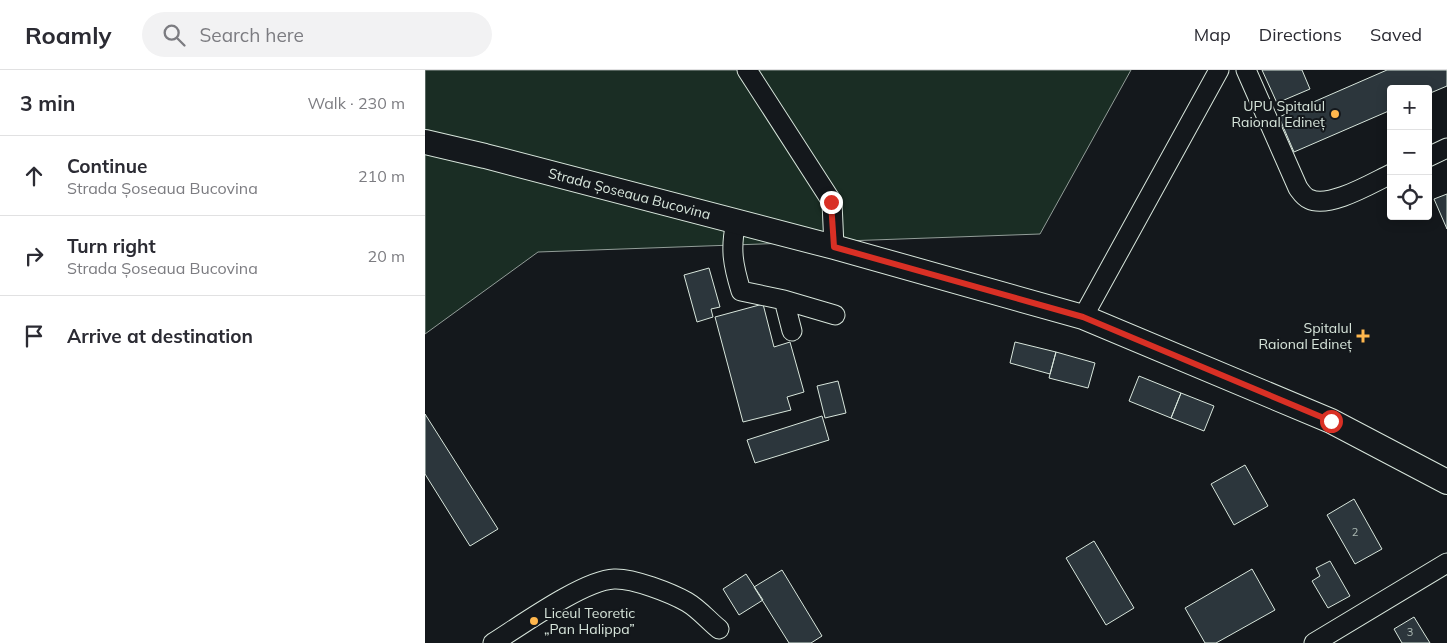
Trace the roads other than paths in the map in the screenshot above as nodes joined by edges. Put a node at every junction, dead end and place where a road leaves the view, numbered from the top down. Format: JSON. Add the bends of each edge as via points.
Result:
{"nodes":[{"id":1,"x":747,"y":70,"type":"edge"},
{"id":2,"x":1219,"y":70,"type":"edge"},
{"id":3,"x":1246,"y":70,"type":"edge"},
{"id":4,"x":425,"y":142,"type":"edge"},
{"id":5,"x":1447,"y":148,"type":"edge"},
{"id":6,"x":1432,"y":155,"type":"edge"},
{"id":7,"x":1389,"y":175,"type":"edge"},
{"id":8,"x":736,"y":222,"type":"junction"},
{"id":9,"x":834,"y":247,"type":"junction"},
{"id":10,"x":784,"y":300,"type":"junction"},
{"id":11,"x":835,"y":315,"type":"dead end"},
{"id":12,"x":1083,"y":317,"type":"junction"},
{"id":13,"x":792,"y":331,"type":"dead end"},
{"id":14,"x":1447,"y":482,"type":"edge"},
{"id":15,"x":1447,"y":564,"type":"edge"},
{"id":16,"x":719,"y":630,"type":"dead end"},
{"id":17,"x":493,"y":643,"type":"edge"},
{"id":18,"x":1314,"y":643,"type":"edge"}],
"edges":[{"from":1,"to":9,"type":"street","via":[[831,202]]},
{"from":2,"to":12,"type":"street"},
{"from":3,"to":7,"type":"street","via":[[1298,188],[1308,199],[1321,202],[1335,199]]},
{"from":4,"to":8,"type":"main road","name":"Strada Șoseaua Bucovina"},
{"from":5,"to":6,"type":"street"},
{"from":8,"to":9,"type":"main road","name":"Strada Șoseaua Bucovina"},
{"from":8,"to":10,"type":"street","via":[[732,240],[733,265],[741,290]]},
{"from":9,"to":12,"type":"main road","name":"Strada Șoseaua Bucovina"},
{"from":10,"to":11,"type":"street"},
{"from":10,"to":13,"type":"street"},
{"from":12,"to":14,"type":"main road","name":"Strada Șoseaua Bucovina","via":[[1331,421]]},
{"from":15,"to":18,"type":"street"},
{"from":16,"to":17,"type":"street","via":[[688,603],[644,584],[615,579],[599,582],[562,600]]}]}
